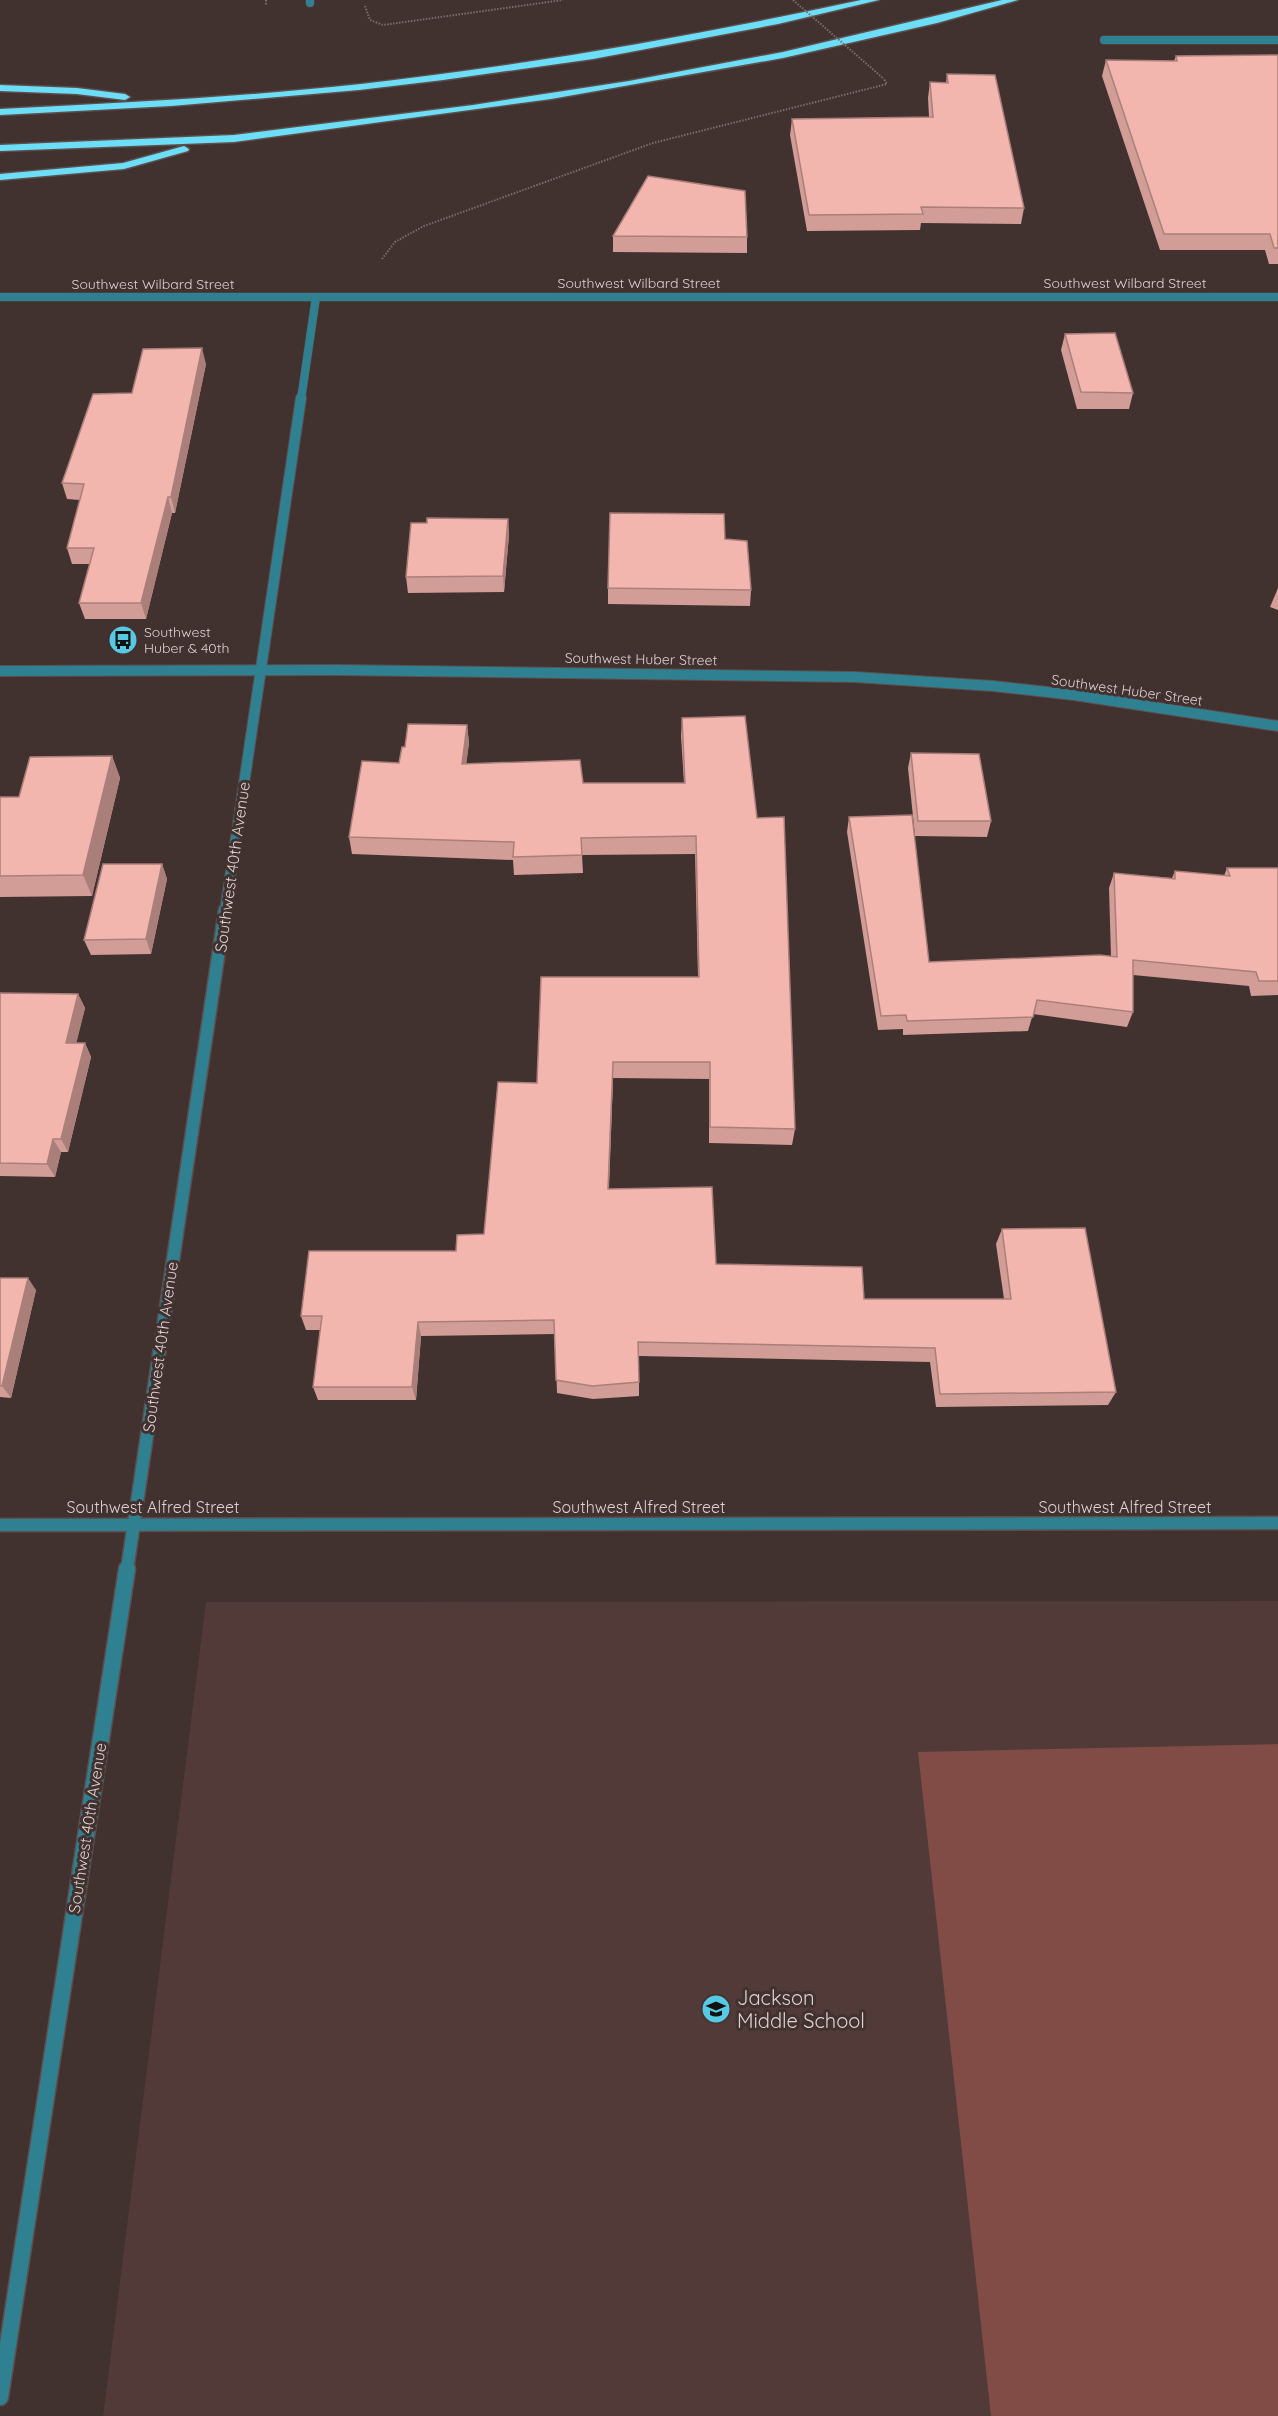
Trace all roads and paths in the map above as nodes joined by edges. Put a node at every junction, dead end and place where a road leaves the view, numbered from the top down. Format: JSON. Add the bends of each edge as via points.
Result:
{"nodes":[{"id":1,"x":266,"y":0,"type":"edge"},
{"id":2,"x":563,"y":0,"type":"edge"},
{"id":3,"x":793,"y":0,"type":"edge"},
{"id":4,"x":874,"y":0,"type":"edge"},
{"id":5,"x":1013,"y":0,"type":"edge"},
{"id":6,"x":266,"y":6,"type":"dead end"},
{"id":7,"x":365,"y":6,"type":"dead end"},
{"id":8,"x":1104,"y":40,"type":"dead end"},
{"id":9,"x":1278,"y":40,"type":"edge"},
{"id":10,"x":0,"y":88,"type":"edge"},
{"id":11,"x":171,"y":103,"type":"junction"},
{"id":12,"x":0,"y":112,"type":"edge"},
{"id":13,"x":213,"y":140,"type":"junction"},
{"id":14,"x":0,"y":148,"type":"edge"},
{"id":15,"x":0,"y":177,"type":"edge"},
{"id":16,"x":0,"y":297,"type":"edge"},
{"id":17,"x":315,"y":297,"type":"junction"},
{"id":18,"x":373,"y":297,"type":"junction"},
{"id":19,"x":1278,"y":297,"type":"edge"},
{"id":20,"x":0,"y":671,"type":"edge"},
{"id":21,"x":261,"y":671,"type":"junction"},
{"id":22,"x":1278,"y":726,"type":"edge"},
{"id":23,"x":1278,"y":1523,"type":"edge"},
{"id":24,"x":134,"y":1524,"type":"junction"},
{"id":25,"x":0,"y":1525,"type":"edge"},
{"id":26,"x":0,"y":2397,"type":"edge"}],
"edges":[{"from":1,"to":6,"type":"path"},
{"from":2,"to":7,"type":"path","via":[[383,25],[372,22]]},
{"from":3,"to":18,"type":"path","bridge":true,"via":[[886,84],[653,142],[424,226],[388,249],[377,267]]},
{"from":4,"to":11,"type":"highway","via":[[581,58],[359,87]]},
{"from":5,"to":13,"type":"highway","via":[[727,68],[440,113]]},
{"from":8,"to":9,"type":"street"},
{"from":10,"to":11,"type":"highway","via":[[77,91]]},
{"from":11,"to":12,"type":"highway"},
{"from":13,"to":14,"type":"highway"},
{"from":13,"to":15,"type":"highway","via":[[124,165]]},
{"from":16,"to":17,"type":"street","name":"Southwest Wilbard Street"},
{"from":17,"to":18,"type":"street","name":"Southwest Wilbard Street"},
{"from":17,"to":21,"type":"street","name":"Southwest 40th Avenue"},
{"from":18,"to":19,"type":"street","name":"Southwest Wilbard Street"},
{"from":20,"to":21,"type":"street","name":"Southwest Huber Street"},
{"from":21,"to":22,"type":"street","name":"Southwest Huber Street","via":[[855,676],[1074,695]]},
{"from":21,"to":24,"type":"street","name":"Southwest 40th Avenue"},
{"from":23,"to":24,"type":"street","name":"Southwest Alfred Street"},
{"from":24,"to":25,"type":"street","name":"Southwest Alfred Street"},
{"from":24,"to":26,"type":"street","name":"Southwest 40th Avenue"}]}
